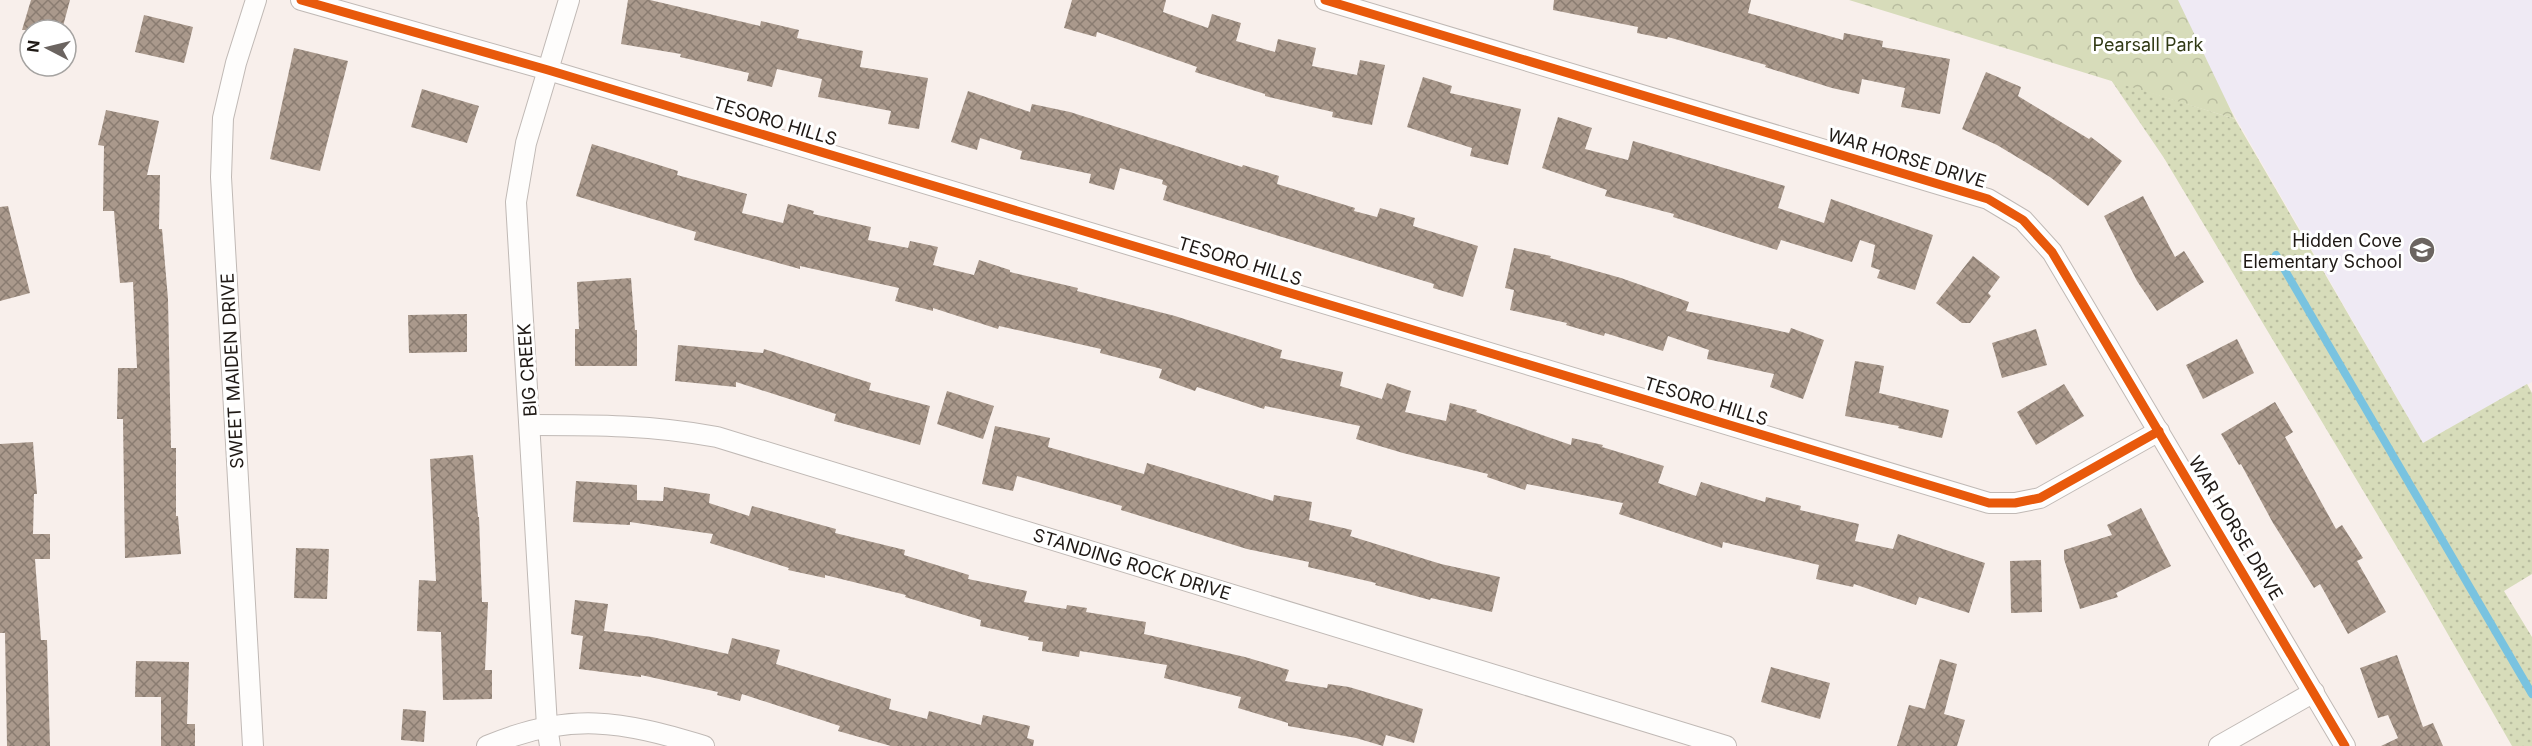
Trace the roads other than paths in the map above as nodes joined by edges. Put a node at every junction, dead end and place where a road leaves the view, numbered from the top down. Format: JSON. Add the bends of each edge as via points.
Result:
{"nodes":[{"id":1,"x":256,"y":0,"type":"edge"},
{"id":2,"x":301,"y":0,"type":"edge"},
{"id":3,"x":569,"y":0,"type":"edge"},
{"id":4,"x":1325,"y":0,"type":"edge"},
{"id":5,"x":548,"y":70,"type":"junction"},
{"id":6,"x":531,"y":425,"type":"junction"},
{"id":7,"x":2159,"y":431,"type":"junction"},
{"id":8,"x":2314,"y":692,"type":"junction"},
{"id":9,"x":547,"y":726,"type":"junction"},
{"id":10,"x":253,"y":746,"type":"edge"},
{"id":11,"x":487,"y":746,"type":"edge"},
{"id":12,"x":550,"y":746,"type":"edge"},
{"id":13,"x":704,"y":746,"type":"edge"},
{"id":14,"x":1726,"y":746,"type":"edge"},
{"id":15,"x":2219,"y":746,"type":"edge"},
{"id":16,"x":2345,"y":746,"type":"edge"}],
"edges":[{"from":1,"to":10,"type":"street","name":"SWEET MAIDEN DRIVE","via":[[223,118],[221,177]]},
{"from":2,"to":5,"type":"street","name":"TESORO HILLS"},
{"from":3,"to":5,"type":"street","name":"BIG CREEK"},
{"from":4,"to":7,"type":"street","name":"WAR HORSE DRIVE","via":[[1988,199],[2023,220],[2052,252]]},
{"from":5,"to":6,"type":"street","name":"BIG CREEK","via":[[526,143],[516,202]]},
{"from":5,"to":7,"type":"street","name":"TESORO HILLS","via":[[1989,503],[2040,498]]},
{"from":6,"to":9,"type":"street","name":"BIG CREEK"},
{"from":6,"to":14,"type":"street","name":"STANDING ROCK DRIVE","via":[[626,425],[717,437]]},
{"from":7,"to":8,"type":"street","name":"WAR HORSE DRIVE"},
{"from":8,"to":15,"type":"street"},
{"from":8,"to":16,"type":"street","name":"WAR HORSE DRIVE"},
{"from":9,"to":11,"type":"street"},
{"from":9,"to":12,"type":"street","name":"BIG CREEK"},
{"from":9,"to":13,"type":"street","via":[[624,725]]}]}
